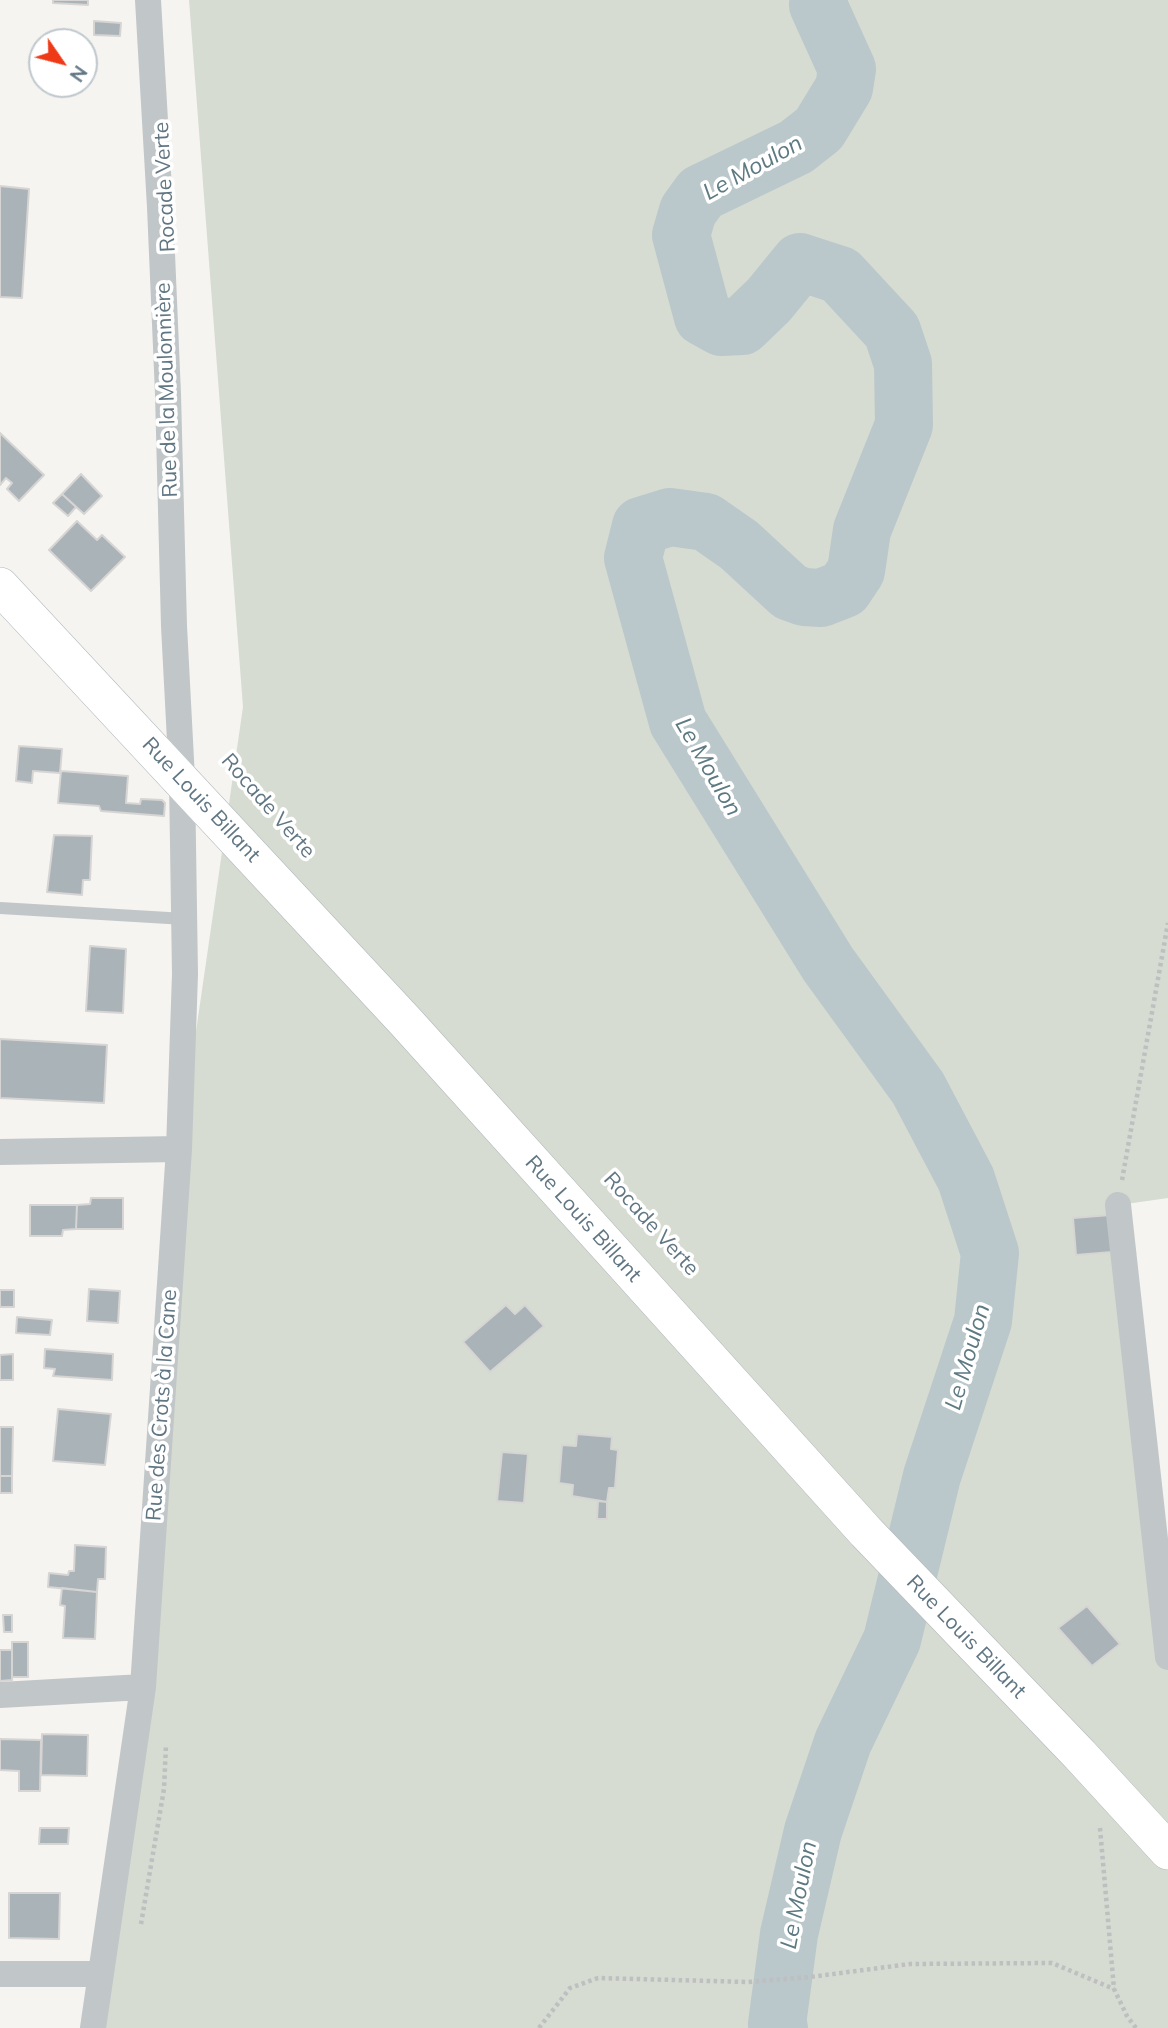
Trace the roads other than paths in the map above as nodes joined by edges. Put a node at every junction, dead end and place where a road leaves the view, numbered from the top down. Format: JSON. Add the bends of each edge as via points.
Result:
{"nodes":[{"id":1,"x":148,"y":0,"type":"edge"},
{"id":2,"x":0,"y":586,"type":"edge"},
{"id":3,"x":182,"y":779,"type":"junction"},
{"id":4,"x":0,"y":908,"type":"edge"},
{"id":5,"x":184,"y":919,"type":"junction"},
{"id":6,"x":179,"y":1149,"type":"junction"},
{"id":7,"x":0,"y":1152,"type":"edge"},
{"id":8,"x":1118,"y":1205,"type":"road end"},
{"id":9,"x":1168,"y":1657,"type":"edge"},
{"id":10,"x":144,"y":1687,"type":"junction"},
{"id":11,"x":0,"y":1695,"type":"edge"},
{"id":12,"x":1168,"y":1851,"type":"edge"},
{"id":13,"x":0,"y":1974,"type":"edge"},
{"id":14,"x":101,"y":1974,"type":"junction"},
{"id":15,"x":93,"y":2028,"type":"edge"}],
"edges":[{"from":1,"to":3,"type":"street","name":"Rue de la Moulonnière"},
{"from":2,"to":3,"type":"street","name":"Rue Louis Billant"},
{"from":3,"to":5,"type":"street","name":"Rue des Crots à la Cane"},
{"from":3,"to":12,"type":"street","name":"Rue Louis Billant","via":[[866,1532]]},
{"from":4,"to":5,"type":"lane"},
{"from":5,"to":6,"type":"street","name":"Rue des Crots à la Cane"},
{"from":6,"to":7,"type":"street"},
{"from":6,"to":10,"type":"street","name":"Rue des Crots à la Cane"},
{"from":8,"to":9,"type":"street"},
{"from":10,"to":11,"type":"street"},
{"from":10,"to":14,"type":"street","name":"Rue des Crots à la Cane"},
{"from":13,"to":14,"type":"street"},
{"from":14,"to":15,"type":"street","name":"Rue des Crots à la Cane"}]}
